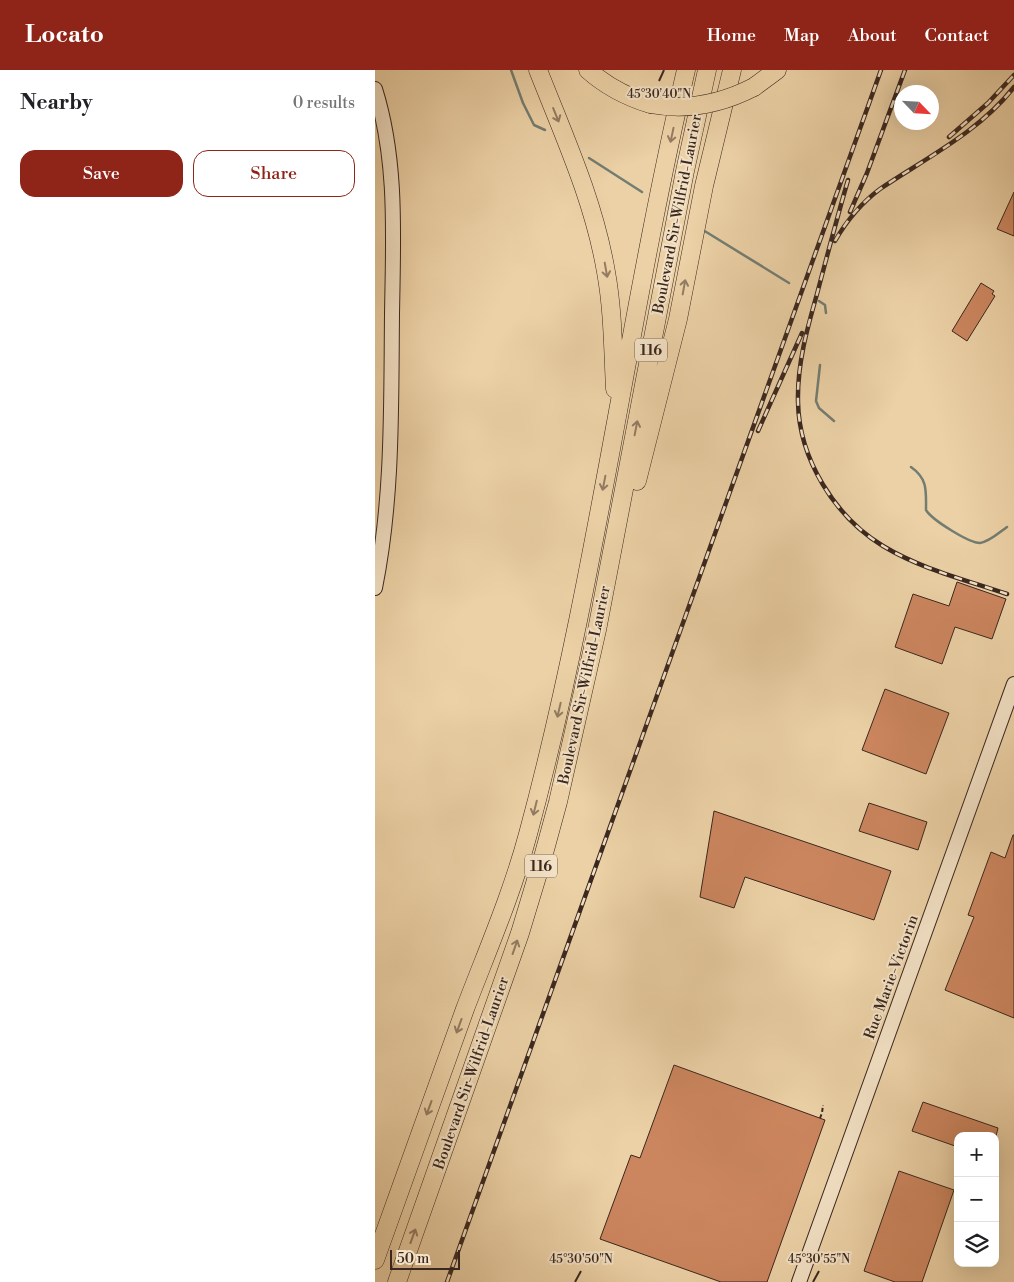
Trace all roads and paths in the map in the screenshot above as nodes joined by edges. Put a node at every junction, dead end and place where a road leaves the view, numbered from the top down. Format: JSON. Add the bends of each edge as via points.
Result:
{"nodes":[{"id":1,"x":538,"y":70,"type":"edge"},
{"id":2,"x":588,"y":70,"type":"edge"},
{"id":3,"x":686,"y":70,"type":"edge"},
{"id":4,"x":707,"y":70,"type":"edge"},
{"id":5,"x":732,"y":70,"type":"edge"},
{"id":6,"x":777,"y":70,"type":"edge"},
{"id":7,"x":375,"y":89,"type":"edge"},
{"id":8,"x":616,"y":418,"type":"junction"},
{"id":9,"x":375,"y":588,"type":"edge"},
{"id":10,"x":597,"y":630,"type":"junction"},
{"id":11,"x":1014,"y":684,"type":"edge"},
{"id":12,"x":823,"y":1105,"type":"dead end"},
{"id":13,"x":820,"y":1118,"type":"dead end"},
{"id":14,"x":375,"y":1260,"type":"edge"},
{"id":15,"x":397,"y":1282,"type":"edge"},
{"id":16,"x":799,"y":1282,"type":"edge"}],
"edges":[{"from":1,"to":8,"type":"highway","one_way":true,"via":[[583,183],[607,273]]},
{"from":2,"to":6,"type":"highway","bridge":true,"via":[[621,93],[650,104],[682,107],[730,98],[754,87]]},
{"from":3,"to":8,"type":"highway","name":"Boulevard Sir-Wilfrid-Laurier","number":"116","one_way":true},
{"from":10,"to":4,"type":"highway","name":"Boulevard Sir-Wilfrid-Laurier","number":"116","one_way":true},
{"from":10,"to":5,"type":"highway","one_way":true,"via":[[675,334],[709,164]]},
{"from":7,"to":9,"type":"street","via":[[389,151],[392,283],[390,463]]},
{"from":8,"to":14,"type":"highway","name":"Boulevard Sir-Wilfrid-Laurier","number":"116","one_way":true,"via":[[575,635],[527,838]]},
{"from":15,"to":10,"type":"highway","name":"Boulevard Sir-Wilfrid-Laurier","number":"116","one_way":true,"via":[[527,910],[566,770]]},
{"from":11,"to":16,"type":"street","name":"Rue Marie-Victorin"},
{"from":12,"to":13,"type":"path"}]}
